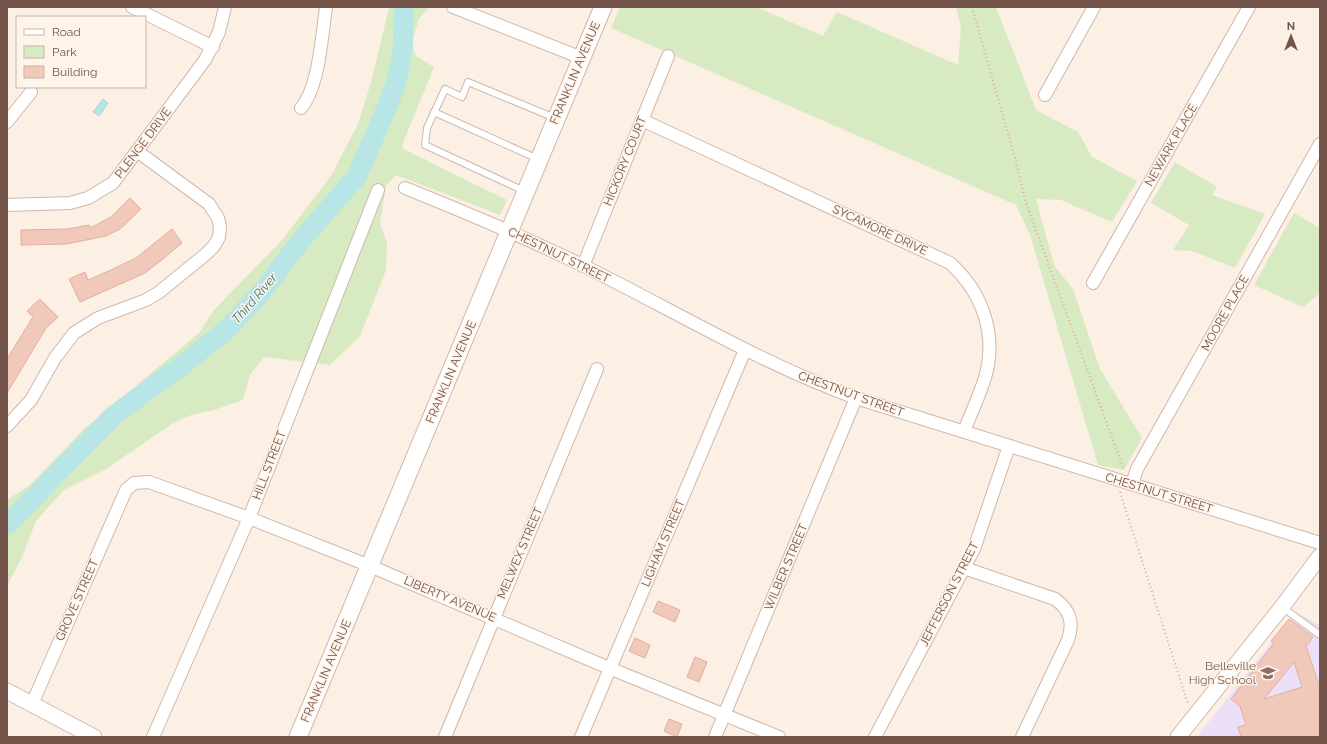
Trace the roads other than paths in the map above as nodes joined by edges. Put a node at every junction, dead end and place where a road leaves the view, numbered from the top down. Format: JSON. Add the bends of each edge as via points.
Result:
{"nodes":[{"id":1,"x":132,"y":7,"type":"edge"},
{"id":2,"x":225,"y":7,"type":"edge"},
{"id":3,"x":326,"y":7,"type":"edge"},
{"id":4,"x":453,"y":7,"type":"edge"},
{"id":5,"x":603,"y":7,"type":"edge"},
{"id":6,"x":1094,"y":7,"type":"edge"},
{"id":7,"x":1250,"y":7,"type":"edge"},
{"id":8,"x":213,"y":46,"type":"junction"},
{"id":9,"x":668,"y":56,"type":"dead end"},
{"id":10,"x":582,"y":58,"type":"junction"},
{"id":11,"x":31,"y":92,"type":"dead end"},
{"id":12,"x":1045,"y":95,"type":"dead end"},
{"id":13,"x":301,"y":108,"type":"dead end"},
{"id":14,"x":434,"y":112,"type":"junction"},
{"id":15,"x":556,"y":119,"type":"junction"},
{"id":16,"x":642,"y":120,"type":"junction"},
{"id":17,"x":7,"y":122,"type":"edge"},
{"id":18,"x":1320,"y":144,"type":"edge"},
{"id":19,"x":137,"y":151,"type":"junction"},
{"id":20,"x":539,"y":160,"type":"junction"},
{"id":21,"x":405,"y":188,"type":"dead end"},
{"id":22,"x":378,"y":190,"type":"dead end"},
{"id":23,"x":526,"y":192,"type":"junction"},
{"id":24,"x":7,"y":205,"type":"edge"},
{"id":25,"x":510,"y":230,"type":"junction"},
{"id":26,"x":583,"y":266,"type":"junction"},
{"id":27,"x":1093,"y":284,"type":"dead end"},
{"id":28,"x":745,"y":350,"type":"junction"},
{"id":29,"x":597,"y":369,"type":"dead end"},
{"id":30,"x":856,"y":398,"type":"junction"},
{"id":31,"x":7,"y":426,"type":"edge"},
{"id":32,"x":964,"y":431,"type":"junction"},
{"id":33,"x":1009,"y":446,"type":"junction"},
{"id":34,"x":1132,"y":484,"type":"junction"},
{"id":35,"x":123,"y":497,"type":"joint"},
{"id":36,"x":248,"y":518,"type":"junction"},
{"id":37,"x":1320,"y":543,"type":"edge"},
{"id":38,"x":1320,"y":556,"type":"edge"},
{"id":39,"x":370,"y":566,"type":"junction"},
{"id":40,"x":964,"y":568,"type":"junction"},
{"id":41,"x":1282,"y":607,"type":"junction"},
{"id":42,"x":493,"y":618,"type":"junction"},
{"id":43,"x":1320,"y":635,"type":"edge"},
{"id":44,"x":610,"y":668,"type":"junction"},
{"id":45,"x":7,"y":691,"type":"edge"},
{"id":46,"x":32,"y":704,"type":"junction"},
{"id":47,"x":725,"y":714,"type":"junction"},
{"id":48,"x":94,"y":737,"type":"edge"},
{"id":49,"x":152,"y":737,"type":"edge"},
{"id":50,"x":298,"y":737,"type":"edge"},
{"id":51,"x":445,"y":737,"type":"edge"},
{"id":52,"x":581,"y":737,"type":"edge"},
{"id":53,"x":715,"y":737,"type":"edge"},
{"id":54,"x":779,"y":737,"type":"edge"},
{"id":55,"x":875,"y":737,"type":"edge"},
{"id":56,"x":1022,"y":737,"type":"edge"},
{"id":57,"x":1178,"y":737,"type":"edge"}],
"edges":[{"from":1,"to":8,"type":"street"},
{"from":2,"to":8,"type":"street","name":"PLENGE DRIVE"},
{"from":3,"to":13,"type":"street","via":[[314,83],[308,99]]},
{"from":4,"to":10,"type":"street"},
{"from":5,"to":10,"type":"main road","name":"FRANKLIN AVENUE"},
{"from":6,"to":12,"type":"street"},
{"from":7,"to":27,"type":"street","name":"NEWARK PLACE"},
{"from":8,"to":19,"type":"street","name":"PLENGE DRIVE"},
{"from":9,"to":16,"type":"street","name":"HICKORY COURT"},
{"from":10,"to":15,"type":"main road","name":"FRANKLIN AVENUE"},
{"from":11,"to":17,"type":"street"},
{"from":14,"to":15,"type":"lane","via":[[445,89],[462,97],[468,82]]},
{"from":14,"to":20,"type":"lane"},
{"from":14,"to":23,"type":"lane","via":[[426,128],[425,145]]},
{"from":15,"to":20,"type":"main road","name":"FRANKLIN AVENUE"},
{"from":16,"to":26,"type":"street","name":"HICKORY COURT"},
{"from":16,"to":32,"type":"street","name":"SYCAMORE DRIVE","via":[[950,262],[973,288],[983,309],[989,342],[986,375]]},
{"from":18,"to":34,"type":"street","name":"MOORE PLACE","via":[[1137,469]]},
{"from":19,"to":24,"type":"street","name":"PLENGE DRIVE","via":[[113,183],[88,198],[61,204]]},
{"from":19,"to":31,"type":"street","via":[[209,204],[216,212],[220,228],[219,237],[214,246],[158,293],[98,318],[74,333],[55,358],[31,400]]},
{"from":20,"to":23,"type":"main road","name":"FRANKLIN AVENUE"},
{"from":21,"to":25,"type":"street","name":"CHESTNUT STREET"},
{"from":22,"to":36,"type":"street","name":"HILL STREET"},
{"from":23,"to":25,"type":"main road","name":"FRANKLIN AVENUE"},
{"from":25,"to":26,"type":"street","name":"CHESTNUT STREET"},
{"from":25,"to":39,"type":"main road","name":"FRANKLIN AVENUE"},
{"from":26,"to":28,"type":"street","name":"CHESTNUT STREET"},
{"from":28,"to":30,"type":"street","name":"CHESTNUT STREET","via":[[809,380]]},
{"from":28,"to":44,"type":"street","name":"LIGHAM STREET"},
{"from":29,"to":42,"type":"street","name":"MELWEX STREET"},
{"from":30,"to":32,"type":"street","name":"CHESTNUT STREET"},
{"from":30,"to":47,"type":"street","name":"WILBER STREET"},
{"from":32,"to":33,"type":"street","name":"CHESTNUT STREET"},
{"from":33,"to":34,"type":"street","name":"CHESTNUT STREET"},
{"from":33,"to":40,"type":"street","name":"JEFFERSON STREET","via":[[974,549]]},
{"from":34,"to":37,"type":"street","name":"CHESTNUT STREET"},
{"from":35,"to":36,"type":"street","name":"LIBERTY AVENUE","via":[[134,483],[149,482]]},
{"from":35,"to":46,"type":"street","name":"GROVE STREET"},
{"from":36,"to":39,"type":"street","name":"LIBERTY AVENUE"},
{"from":36,"to":49,"type":"street","name":"HILL STREET"},
{"from":38,"to":41,"type":"street"},
{"from":39,"to":42,"type":"street","name":"LIBERTY AVENUE"},
{"from":39,"to":50,"type":"main road","name":"FRANKLIN AVENUE"},
{"from":40,"to":55,"type":"street","name":"JEFFERSON STREET"},
{"from":40,"to":56,"type":"street","via":[[1056,599],[1068,612],[1071,631],[1068,640]]},
{"from":41,"to":43,"type":"lane"},
{"from":41,"to":57,"type":"street"},
{"from":42,"to":44,"type":"street","name":"LIBERTY AVENUE"},
{"from":42,"to":51,"type":"street","name":"MELWEX STREET"},
{"from":44,"to":47,"type":"street","name":"LIBERTY AVENUE"},
{"from":44,"to":52,"type":"street","name":"LIGHAM STREET"},
{"from":45,"to":46,"type":"street"},
{"from":46,"to":48,"type":"street"},
{"from":47,"to":53,"type":"street","name":"WILBER STREET"},
{"from":47,"to":54,"type":"street","name":"LIBERTY AVENUE"}]}
